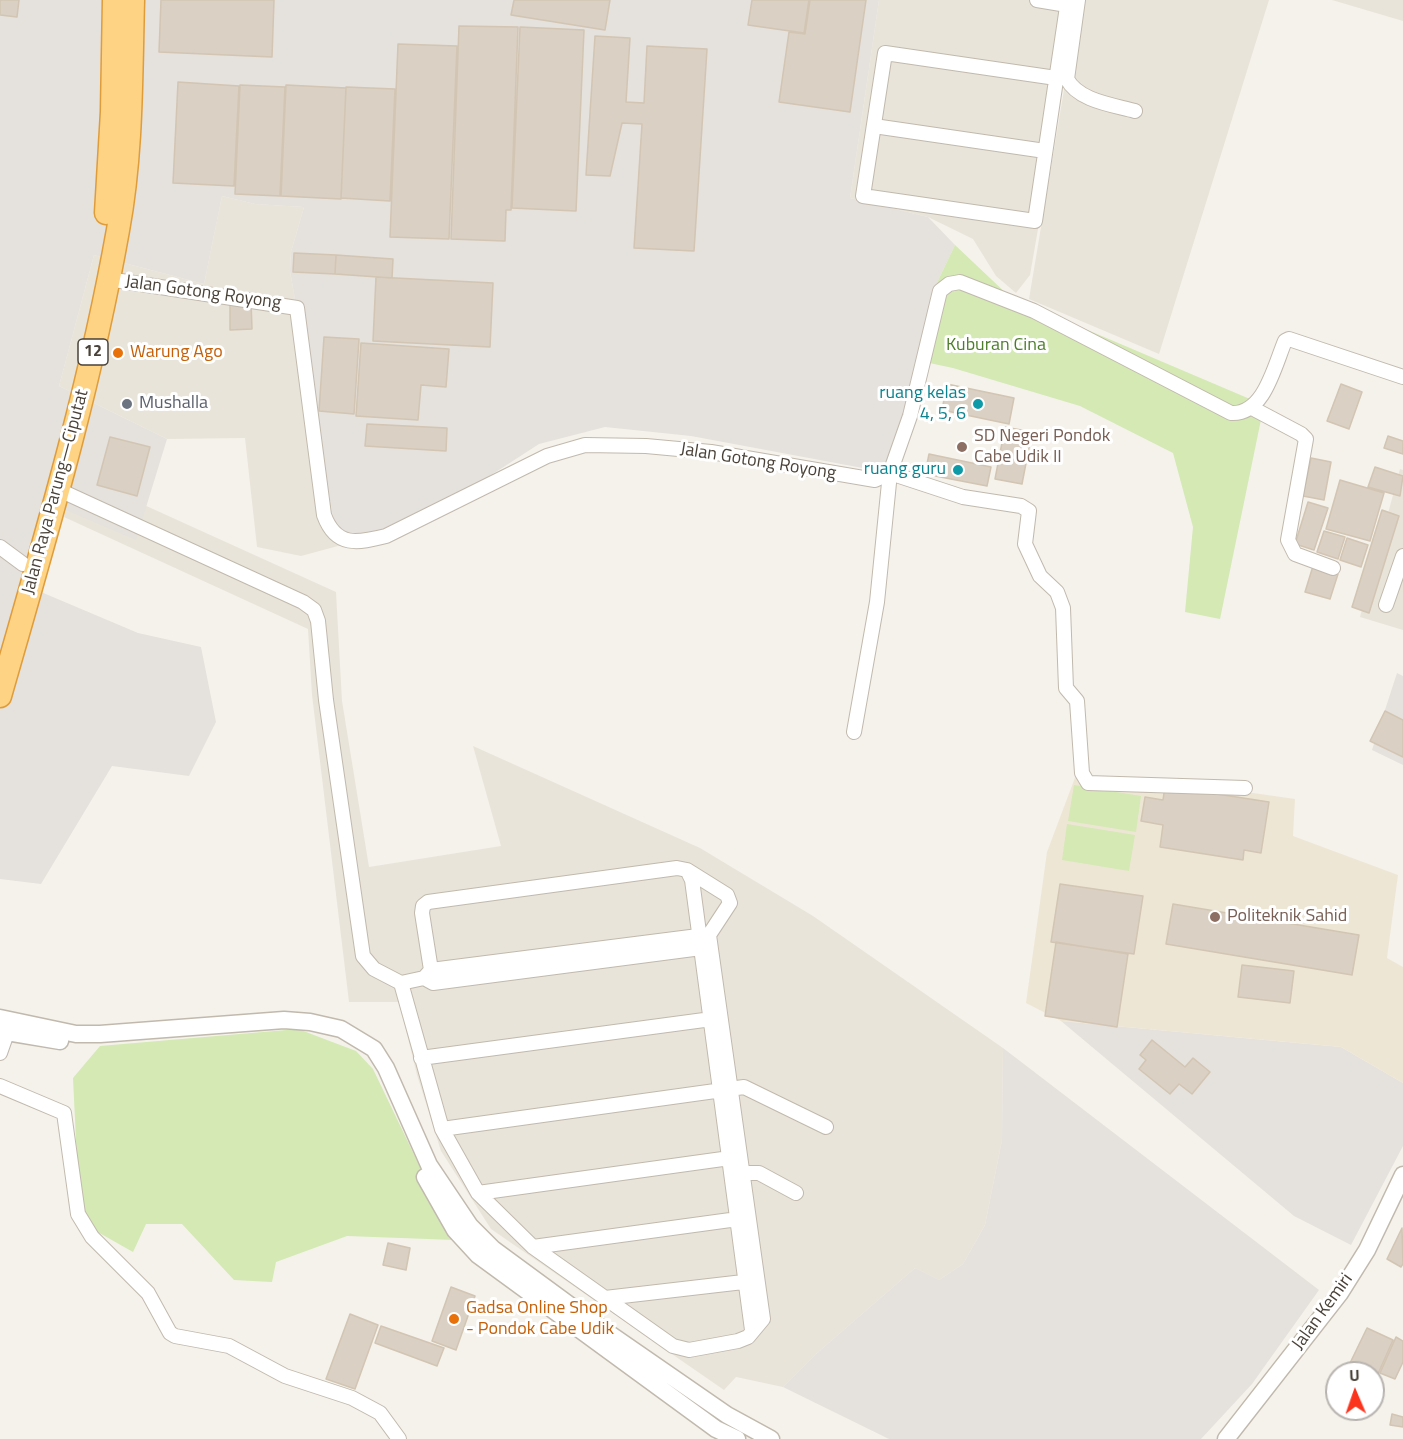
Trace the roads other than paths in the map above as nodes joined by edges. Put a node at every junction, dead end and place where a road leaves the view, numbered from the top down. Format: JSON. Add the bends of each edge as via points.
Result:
{"nodes":[{"id":1,"x":114,"y":0,"type":"edge"},
{"id":2,"x":132,"y":0,"type":"edge"},
{"id":3,"x":1037,"y":0,"type":"edge"},
{"id":4,"x":1071,"y":2,"type":"edge"},
{"id":5,"x":1056,"y":78,"type":"junction"},
{"id":6,"x":1135,"y":111,"type":"dead end"},
{"id":7,"x":874,"y":126,"type":"junction"},
{"id":8,"x":1046,"y":151,"type":"junction"},
{"id":9,"x":108,"y":279,"type":"junction"},
{"id":10,"x":1403,"y":377,"type":"edge"},
{"id":11,"x":1252,"y":408,"type":"junction"},
{"id":12,"x":890,"y":473,"type":"junction"},
{"id":13,"x":57,"y":489,"type":"junction"},
{"id":14,"x":0,"y":548,"type":"edge"},
{"id":15,"x":1403,"y":556,"type":"edge"},
{"id":16,"x":23,"y":564,"type":"junction"},
{"id":17,"x":1333,"y":568,"type":"dead end"},
{"id":18,"x":1386,"y":606,"type":"dead end"},
{"id":19,"x":0,"y":639,"type":"edge"},
{"id":20,"x":0,"y":696,"type":"edge"},
{"id":21,"x":854,"y":732,"type":"dead end"},
{"id":22,"x":1245,"y":788,"type":"dead end"},
{"id":23,"x":687,"y":870,"type":"junction"},
{"id":24,"x":705,"y":941,"type":"junction"},
{"id":25,"x":428,"y":974,"type":"junction"},
{"id":26,"x":401,"y":982,"type":"junction"},
{"id":27,"x":716,"y":1018,"type":"junction"},
{"id":28,"x":2,"y":1028,"type":"edge"},
{"id":29,"x":0,"y":1053,"type":"edge"},
{"id":30,"x":421,"y":1058,"type":"junction"},
{"id":31,"x":0,"y":1086,"type":"edge"},
{"id":32,"x":725,"y":1089,"type":"junction"},
{"id":33,"x":826,"y":1127,"type":"dead end"},
{"id":34,"x":442,"y":1129,"type":"junction"},
{"id":35,"x":735,"y":1157,"type":"junction"},
{"id":36,"x":743,"y":1173,"type":"junction"},
{"id":37,"x":1403,"y":1175,"type":"edge"},
{"id":38,"x":478,"y":1193,"type":"junction"},
{"id":39,"x":796,"y":1193,"type":"dead end"},
{"id":40,"x":743,"y":1218,"type":"junction"},
{"id":41,"x":533,"y":1247,"type":"junction"},
{"id":42,"x":752,"y":1281,"type":"junction"},
{"id":43,"x":605,"y":1298,"type":"junction"},
{"id":44,"x":399,"y":1439,"type":"edge"},
{"id":45,"x":737,"y":1439,"type":"edge"},
{"id":46,"x":771,"y":1439,"type":"edge"},
{"id":47,"x":1226,"y":1439,"type":"edge"}],
"edges":[{"from":1,"to":16,"type":"highway","name":"Jalan Raya Parung—Ciputat","number":"12","via":[[105,226],[74,371]]},
{"from":2,"to":9,"type":"highway","name":"Jalan Raya Parung—Ciputat","number":"12","via":[[131,114],[118,229]]},
{"from":3,"to":4,"type":"street"},
{"from":4,"to":5,"type":"street"},
{"from":4,"to":6,"type":"street","via":[[1067,79],[1070,86],[1084,96]]},
{"from":5,"to":7,"type":"street","via":[[885,53]]},
{"from":5,"to":8,"type":"street"},
{"from":7,"to":8,"type":"street"},
{"from":7,"to":8,"type":"street","via":[[863,196],[1035,221]]},
{"from":9,"to":12,"type":"street","name":"Jalan Gotong Royong","via":[[297,308],[324,515],[335,534],[346,541],[364,542],[386,536],[547,456],[585,445],[711,452],[875,480]]},
{"from":9,"to":13,"type":"highway","name":"Jalan Raya Parung—Ciputat","number":"12"},
{"from":10,"to":11,"type":"street","via":[[1289,339]]},
{"from":11,"to":12,"type":"street","via":[[1231,413],[1034,311],[960,282],[940,291],[910,416]]},
{"from":11,"to":17,"type":"street","via":[[1305,439],[1288,540],[1295,554]]},
{"from":12,"to":21,"type":"street","via":[[877,602]]},
{"from":12,"to":22,"type":"street","via":[[963,497],[1021,506],[1029,511],[1025,544],[1040,576],[1057,592],[1063,608],[1066,688],[1077,701],[1082,773],[1088,783]]},
{"from":13,"to":20,"type":"highway","name":"Jalan Raya Parung—Ciputat","number":"12"},
{"from":13,"to":26,"type":"street","via":[[314,610],[363,956],[374,969]]},
{"from":14,"to":16,"type":"street"},
{"from":15,"to":18,"type":"street"},
{"from":16,"to":19,"type":"highway","name":"Jalan Raya Parung—Ciputat","number":"12"},
{"from":23,"to":24,"type":"street"},
{"from":23,"to":24,"type":"street","via":[[726,895],[730,903]]},
{"from":23,"to":25,"type":"street","via":[[677,868],[428,902],[422,913]]},
{"from":24,"to":25,"type":"street","via":[[434,983]]},
{"from":24,"to":27,"type":"street"},
{"from":25,"to":26,"type":"street"},
{"from":26,"to":30,"type":"street"},
{"from":27,"to":30,"type":"street"},
{"from":27,"to":32,"type":"street"},
{"from":28,"to":29,"type":"street"},
{"from":28,"to":45,"type":"street","via":[[60,1041],[94,1041],[278,1027],[304,1029],[351,1044],[367,1055],[421,1171],[455,1230],[478,1255],[716,1429]]},
{"from":28,"to":46,"type":"street","via":[[100,1034],[284,1020],[341,1029],[358,1038],[375,1049],[386,1068],[429,1165],[470,1226],[493,1249],[591,1322],[728,1415]]},
{"from":30,"to":34,"type":"street"},
{"from":31,"to":44,"type":"street","via":[[64,1113],[78,1214],[92,1237],[148,1293],[170,1333],[229,1346],[285,1376],[352,1398],[380,1413]]},
{"from":32,"to":33,"type":"street","via":[[750,1089]]},
{"from":32,"to":34,"type":"street"},
{"from":32,"to":35,"type":"street"},
{"from":34,"to":38,"type":"street"},
{"from":35,"to":36,"type":"street"},
{"from":35,"to":38,"type":"street"},
{"from":35,"to":40,"type":"street"},
{"from":36,"to":39,"type":"street","via":[[759,1173]]},
{"from":36,"to":40,"type":"street"},
{"from":37,"to":47,"type":"street","name":"Jalan Kemiri","via":[[1367,1250],[1340,1293]]},
{"from":38,"to":41,"type":"street"},
{"from":40,"to":41,"type":"street"},
{"from":40,"to":42,"type":"street"},
{"from":41,"to":43,"type":"street"},
{"from":42,"to":43,"type":"street"},
{"from":42,"to":43,"type":"street","via":[[752,1330],[748,1337],[690,1350],[673,1346]]}]}
